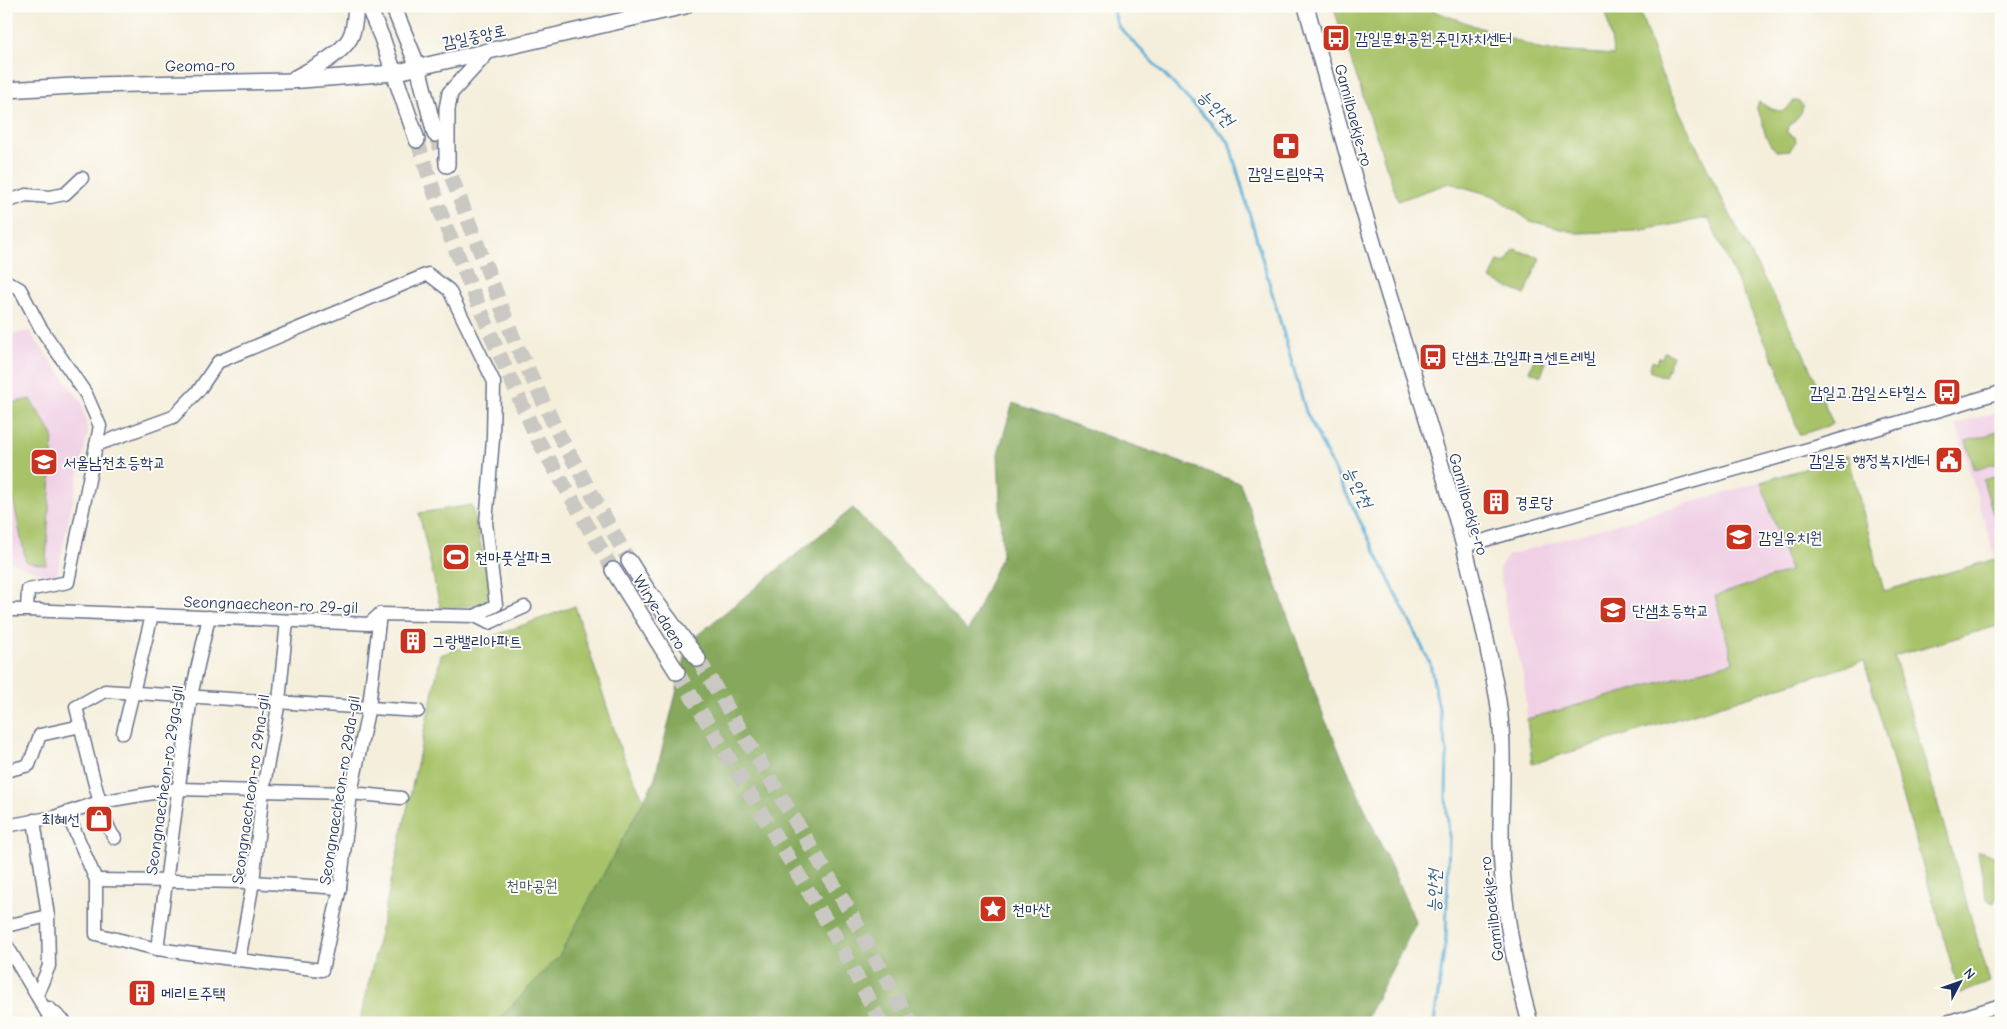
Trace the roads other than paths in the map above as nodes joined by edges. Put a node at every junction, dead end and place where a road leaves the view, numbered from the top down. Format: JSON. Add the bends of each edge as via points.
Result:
{"nodes":[{"id":1,"x":356,"y":6,"type":"edge"},
{"id":2,"x":368,"y":6,"type":"edge"},
{"id":3,"x":393,"y":6,"type":"edge"},
{"id":4,"x":685,"y":6,"type":"edge"},
{"id":5,"x":1306,"y":6,"type":"edge"},
{"id":6,"x":488,"y":51,"type":"junction"},
{"id":7,"x":418,"y":67,"type":"junction"},
{"id":8,"x":393,"y":73,"type":"junction"},
{"id":9,"x":289,"y":81,"type":"junction"},
{"id":10,"x":6,"y":90,"type":"edge"},
{"id":11,"x":434,"y":134,"type":"tunnel mouth"},
{"id":12,"x":417,"y":140,"type":"tunnel mouth"},
{"id":13,"x":447,"y":165,"type":"dead end"},
{"id":14,"x":82,"y":178,"type":"dead end"},
{"id":15,"x":6,"y":202,"type":"edge"},
{"id":16,"x":6,"y":281,"type":"edge"},
{"id":17,"x":2001,"y":392,"type":"edge"},
{"id":18,"x":96,"y":446,"type":"junction"},
{"id":19,"x":1464,"y":546,"type":"junction"},
{"id":20,"x":629,"y":561,"type":"tunnel mouth"},
{"id":21,"x":613,"y":570,"type":"tunnel mouth"},
{"id":22,"x":525,"y":607,"type":"dead end"},
{"id":23,"x":6,"y":610,"type":"edge"},
{"id":24,"x":27,"y":610,"type":"junction"},
{"id":25,"x":380,"y":614,"type":"junction"},
{"id":26,"x":152,"y":615,"type":"junction"},
{"id":27,"x":476,"y":616,"type":"junction"},
{"id":28,"x":209,"y":617,"type":"junction"},
{"id":29,"x":287,"y":621,"type":"junction"},
{"id":30,"x":698,"y":659,"type":"tunnel mouth"},
{"id":31,"x":677,"y":672,"type":"tunnel mouth"},
{"id":32,"x":134,"y":692,"type":"junction"},
{"id":33,"x":190,"y":696,"type":"junction"},
{"id":34,"x":279,"y":701,"type":"junction"},
{"id":35,"x":369,"y":706,"type":"junction"},
{"id":36,"x":418,"y":711,"type":"dead end"},
{"id":37,"x":81,"y":726,"type":"junction"},
{"id":38,"x":123,"y":733,"type":"dead end"},
{"id":39,"x":6,"y":771,"type":"edge"},
{"id":40,"x":177,"y":790,"type":"junction"},
{"id":41,"x":263,"y":790,"type":"junction"},
{"id":42,"x":352,"y":792,"type":"junction"},
{"id":43,"x":401,"y":798,"type":"dead end"},
{"id":44,"x":100,"y":802,"type":"junction"},
{"id":45,"x":67,"y":813,"type":"junction"},
{"id":46,"x":34,"y":820,"type":"junction"},
{"id":47,"x":6,"y":826,"type":"edge"},
{"id":48,"x":115,"y":838,"type":"dead end"},
{"id":49,"x":96,"y":880,"type":"junction"},
{"id":50,"x":166,"y":882,"type":"junction"},
{"id":51,"x":253,"y":882,"type":"junction"},
{"id":52,"x":340,"y":888,"type":"junction"},
{"id":53,"x":48,"y":916,"type":"junction"},
{"id":54,"x":6,"y":926,"type":"edge"},
{"id":55,"x":6,"y":944,"type":"edge"},
{"id":56,"x":157,"y":949,"type":"junction"},
{"id":57,"x":238,"y":960,"type":"junction"},
{"id":58,"x":40,"y":999,"type":"junction"},
{"id":59,"x":2001,"y":1005,"type":"edge"},
{"id":60,"x":53,"y":1023,"type":"edge"},
{"id":61,"x":66,"y":1023,"type":"edge"},
{"id":62,"x":1530,"y":1023,"type":"edge"},
{"id":63,"x":1944,"y":1023,"type":"edge"}],
"edges":[{"from":1,"to":9,"type":"main road","via":[[350,38],[341,49]]},
{"from":2,"to":8,"type":"main road"},
{"from":3,"to":7,"type":"main road"},
{"from":4,"to":6,"type":"main road","name":"감일중앙로"},
{"from":5,"to":19,"type":"main road","name":"Gamilbaekje-ro","via":[[1359,198]]},
{"from":6,"to":7,"type":"main road","name":"감일중앙로"},
{"from":6,"to":13,"type":"main road","via":[[450,93]]},
{"from":7,"to":8,"type":"main road","name":"감일중앙로"},
{"from":7,"to":11,"type":"main road"},
{"from":8,"to":9,"type":"main road","name":"Geoma-ro"},
{"from":8,"to":12,"type":"main road"},
{"from":9,"to":10,"type":"main road","name":"Geoma-ro"},
{"from":14,"to":15,"type":"street","via":[[65,194],[50,197],[26,195]]},
{"from":16,"to":18,"type":"street","via":[[20,289],[40,327],[86,394],[100,426]]},
{"from":17,"to":19,"type":"street"},
{"from":18,"to":24,"type":"street","via":[[68,582],[28,590]]},
{"from":18,"to":27,"type":"street","via":[[172,417],[199,390],[218,362],[428,274],[449,290],[494,382],[486,523],[496,604]]},
{"from":19,"to":62,"type":"main road","name":"Gamilbaekje-ro","via":[[1496,689],[1502,734],[1503,884],[1518,983]]},
{"from":20,"to":30,"type":"main road","name":"Wirye-daero"},
{"from":21,"to":31,"type":"main road","name":"Wirye-daero"},
{"from":22,"to":27,"type":"street","name":"Seongnaecheon-ro 29-gil","via":[[489,624]]},
{"from":23,"to":24,"type":"street","name":"Seongnaecheon-ro 29-gil"},
{"from":24,"to":26,"type":"street","name":"Seongnaecheon-ro 29-gil"},
{"from":25,"to":27,"type":"street","name":"Seongnaecheon-ro 29-gil"},
{"from":25,"to":29,"type":"street","name":"Seongnaecheon-ro 29-gil","via":[[369,624]]},
{"from":25,"to":35,"type":"street","name":"Seongnaecheon-ro 29da-gil"},
{"from":26,"to":28,"type":"street","name":"Seongnaecheon-ro 29-gil"},
{"from":26,"to":32,"type":"street"},
{"from":28,"to":29,"type":"street","name":"Seongnaecheon-ro 29-gil"},
{"from":28,"to":33,"type":"street","name":"Seongnaecheon-ro 29ga-gil"},
{"from":29,"to":34,"type":"street","name":"Seongnaecheon-ro 29na-gil"},
{"from":32,"to":33,"type":"street"},
{"from":32,"to":37,"type":"street","via":[[105,691],[76,707]]},
{"from":32,"to":38,"type":"street"},
{"from":33,"to":34,"type":"street"},
{"from":33,"to":40,"type":"street","name":"Seongnaecheon-ro 29ga-gil"},
{"from":34,"to":35,"type":"street"},
{"from":34,"to":41,"type":"street","name":"Seongnaecheon-ro 29na-gil"},
{"from":35,"to":36,"type":"street"},
{"from":35,"to":42,"type":"street","name":"Seongnaecheon-ro 29da-gil"},
{"from":37,"to":39,"type":"street","via":[[40,735],[29,765]]},
{"from":37,"to":44,"type":"street"},
{"from":40,"to":41,"type":"street"},
{"from":40,"to":44,"type":"street"},
{"from":40,"to":50,"type":"street","name":"Seongnaecheon-ro 29ga-gil"},
{"from":41,"to":42,"type":"street"},
{"from":41,"to":51,"type":"street","name":"Seongnaecheon-ro 29na-gil"},
{"from":42,"to":43,"type":"street"},
{"from":42,"to":52,"type":"street","name":"Seongnaecheon-ro 29da-gil"},
{"from":44,"to":45,"type":"street"},
{"from":44,"to":48,"type":"street","via":[[110,833]]},
{"from":45,"to":46,"type":"street"},
{"from":45,"to":49,"type":"street"},
{"from":46,"to":47,"type":"street"},
{"from":46,"to":53,"type":"street"},
{"from":49,"to":50,"type":"street"},
{"from":49,"to":56,"type":"street","via":[[96,934]]},
{"from":50,"to":51,"type":"street"},
{"from":50,"to":56,"type":"street","name":"Seongnaecheon-ro 29ga-gil"},
{"from":51,"to":52,"type":"street"},
{"from":51,"to":57,"type":"street","name":"Seongnaecheon-ro 29na-gil"},
{"from":52,"to":57,"type":"street","name":"Seongnaecheon-ro 29da-gil","via":[[322,970]]},
{"from":53,"to":54,"type":"street"},
{"from":53,"to":58,"type":"street","via":[[48,966]]},
{"from":55,"to":58,"type":"street"},
{"from":56,"to":57,"type":"street"},
{"from":58,"to":60,"type":"street"},
{"from":58,"to":61,"type":"street"},
{"from":59,"to":63,"type":"street"}]}
